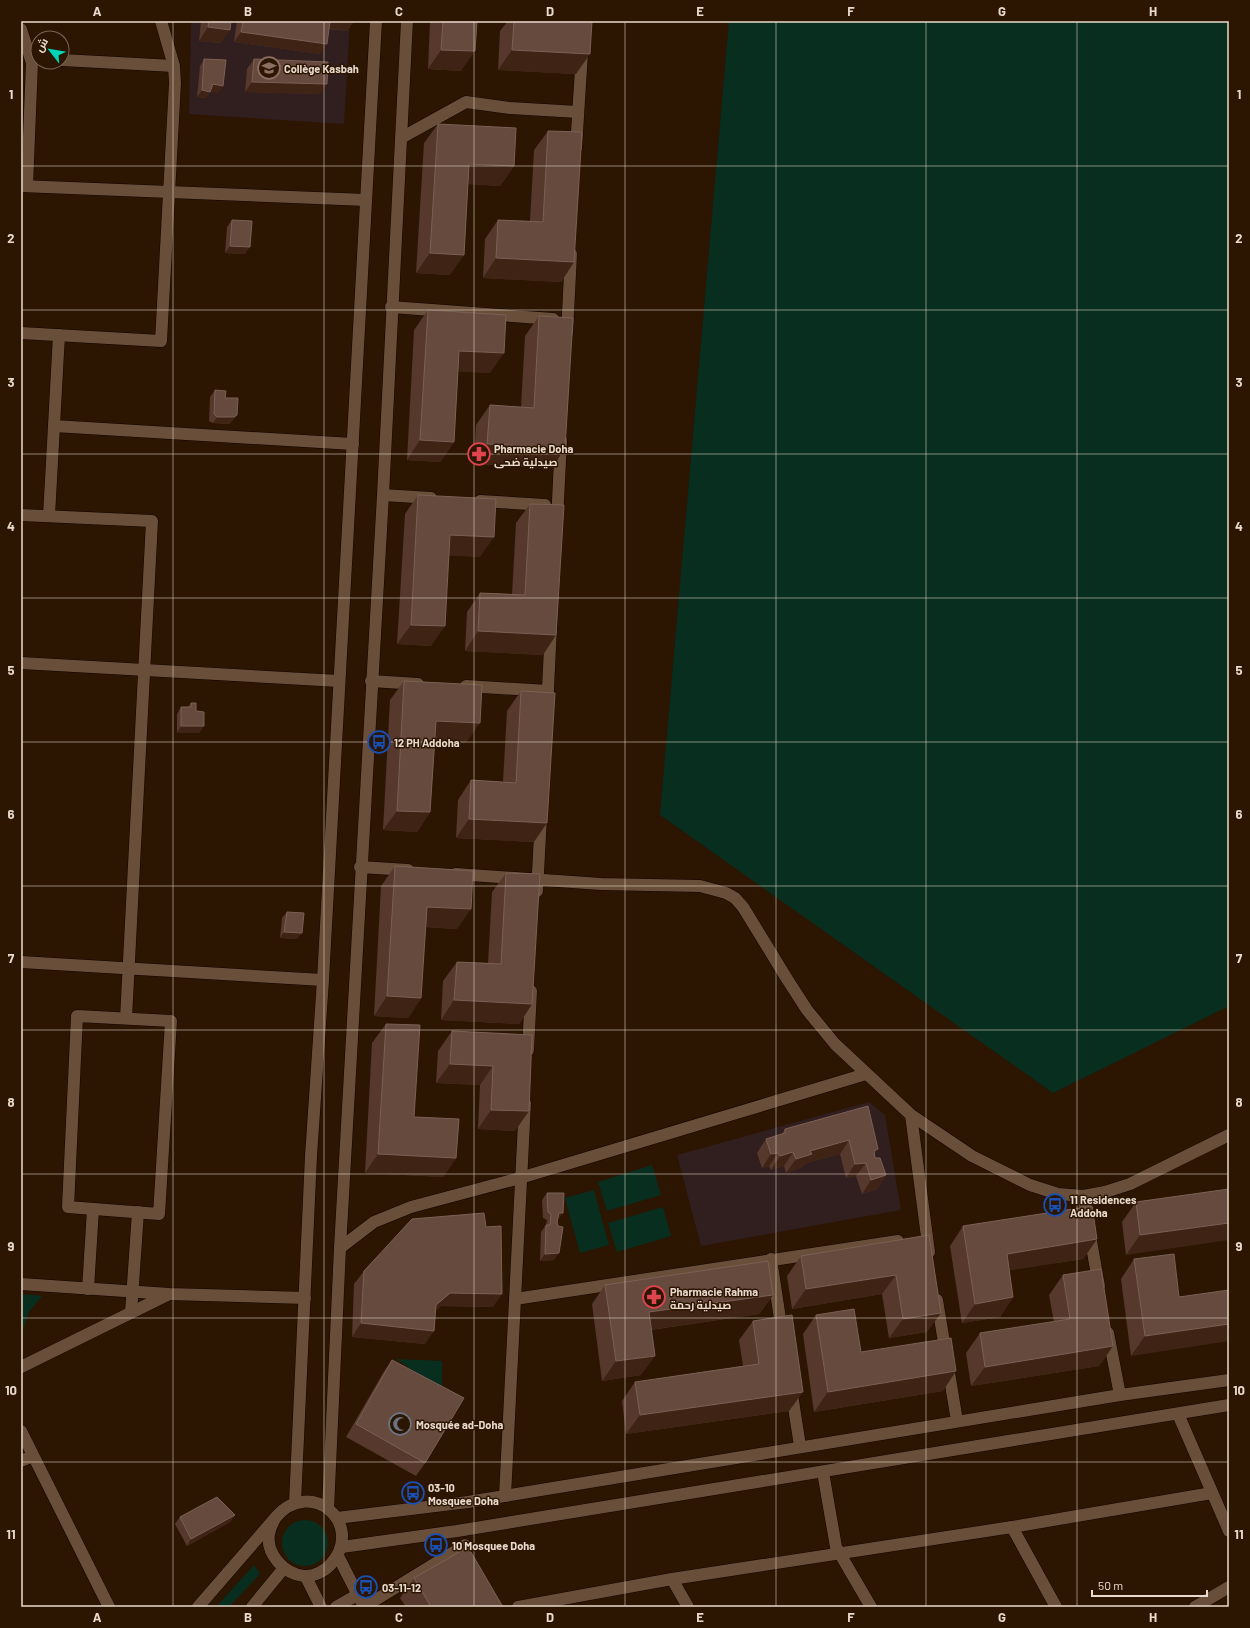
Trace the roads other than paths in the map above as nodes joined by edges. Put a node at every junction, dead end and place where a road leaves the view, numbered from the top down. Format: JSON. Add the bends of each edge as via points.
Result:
{"nodes":[{"id":1,"x":161,"y":21,"type":"edge"},
{"id":2,"x":376,"y":21,"type":"edge"},
{"id":3,"x":407,"y":21,"type":"edge"},
{"id":4,"x":584,"y":21,"type":"edge"},
{"id":5,"x":21,"y":29,"type":"edge"},
{"id":6,"x":30,"y":49,"type":"edge"},
{"id":7,"x":70,"y":60,"type":"edge"},
{"id":8,"x":174,"y":66,"type":"junction"},
{"id":9,"x":35,"y":70,"type":"edge"},
{"id":10,"x":578,"y":112,"type":"junction"},
{"id":11,"x":401,"y":138,"type":"junction"},
{"id":12,"x":576,"y":158,"type":"edge"},
{"id":13,"x":24,"y":186,"type":"edge"},
{"id":14,"x":170,"y":192,"type":"junction"},
{"id":15,"x":366,"y":200,"type":"junction"},
{"id":16,"x":571,"y":243,"type":"edge"},
{"id":17,"x":391,"y":307,"type":"junction"},
{"id":18,"x":567,"y":320,"type":"junction"},
{"id":19,"x":21,"y":332,"type":"edge"},
{"id":20,"x":59,"y":335,"type":"junction"},
{"id":21,"x":566,"y":343,"type":"edge"},
{"id":22,"x":54,"y":426,"type":"junction"},
{"id":23,"x":562,"y":429,"type":"edge"},
{"id":24,"x":353,"y":444,"type":"junction"},
{"id":25,"x":383,"y":495,"type":"junction"},
{"id":26,"x":446,"y":499,"type":"edge"},
{"id":27,"x":469,"y":500,"type":"edge"},
{"id":28,"x":558,"y":506,"type":"junction"},
{"id":29,"x":21,"y":515,"type":"edge"},
{"id":30,"x":49,"y":516,"type":"junction"},
{"id":31,"x":557,"y":529,"type":"edge"},
{"id":32,"x":552,"y":614,"type":"edge"},
{"id":33,"x":21,"y":663,"type":"edge"},
{"id":34,"x":144,"y":670,"type":"junction"},
{"id":35,"x":339,"y":681,"type":"junction"},
{"id":36,"x":371,"y":681,"type":"junction"},
{"id":37,"x":433,"y":684,"type":"edge"},
{"id":38,"x":455,"y":686,"type":"edge"},
{"id":39,"x":548,"y":691,"type":"junction"},
{"id":40,"x":546,"y":722,"type":"edge"},
{"id":41,"x":542,"y":808,"type":"edge"},
{"id":42,"x":360,"y":867,"type":"junction"},
{"id":43,"x":424,"y":871,"type":"edge"},
{"id":44,"x":446,"y":873,"type":"edge"},
{"id":45,"x":538,"y":879,"type":"junction"},
{"id":46,"x":537,"y":902,"type":"edge"},
{"id":47,"x":21,"y":962,"type":"edge"},
{"id":48,"x":128,"y":968,"type":"junction"},
{"id":49,"x":323,"y":980,"type":"junction"},
{"id":50,"x":532,"y":981,"type":"edge"},
{"id":51,"x":126,"y":1018,"type":"junction"},
{"id":52,"x":527,"y":1059,"type":"edge"},
{"id":53,"x":866,"y":1074,"type":"junction"},
{"id":54,"x":526,"y":1091,"type":"edge"},
{"id":55,"x":911,"y":1115,"type":"junction"},
{"id":56,"x":1229,"y":1135,"type":"edge"},
{"id":57,"x":520,"y":1178,"type":"junction"},
{"id":58,"x":1083,"y":1196,"type":"junction"},
{"id":59,"x":93,"y":1209,"type":"junction"},
{"id":60,"x":138,"y":1212,"type":"junction"},
{"id":61,"x":919,"y":1237,"type":"junction"},
{"id":62,"x":340,"y":1248,"type":"junction"},
{"id":63,"x":771,"y":1259,"type":"junction"},
{"id":64,"x":932,"y":1268,"type":"edge"},
{"id":65,"x":21,"y":1284,"type":"edge"},
{"id":66,"x":88,"y":1289,"type":"junction"},
{"id":67,"x":936,"y":1291,"type":"edge"},
{"id":68,"x":132,"y":1292,"type":"junction"},
{"id":69,"x":169,"y":1294,"type":"junction"},
{"id":70,"x":305,"y":1298,"type":"junction"},
{"id":71,"x":1102,"y":1298,"type":"edge"},
{"id":72,"x":515,"y":1299,"type":"junction"},
{"id":73,"x":131,"y":1313,"type":"junction"},
{"id":74,"x":1106,"y":1321,"type":"edge"},
{"id":75,"x":784,"y":1344,"type":"edge"},
{"id":76,"x":21,"y":1367,"type":"edge"},
{"id":77,"x":789,"y":1376,"type":"edge"},
{"id":78,"x":1229,"y":1380,"type":"edge"},
{"id":79,"x":1120,"y":1395,"type":"junction"},
{"id":80,"x":1229,"y":1405,"type":"edge"},
{"id":81,"x":1178,"y":1414,"type":"junction"},
{"id":82,"x":957,"y":1421,"type":"junction"},
{"id":83,"x":21,"y":1431,"type":"edge"},
{"id":84,"x":800,"y":1446,"type":"junction"},
{"id":85,"x":33,"y":1456,"type":"junction"},
{"id":86,"x":21,"y":1461,"type":"edge"},
{"id":87,"x":823,"y":1472,"type":"junction"},
{"id":88,"x":1212,"y":1493,"type":"junction"},
{"id":89,"x":505,"y":1496,"type":"junction"},
{"id":90,"x":294,"y":1503,"type":"junction"},
{"id":91,"x":328,"y":1509,"type":"junction"},
{"id":92,"x":276,"y":1516,"type":"junction"},
{"id":93,"x":337,"y":1518,"type":"junction"},
{"id":94,"x":1012,"y":1527,"type":"junction"},
{"id":95,"x":457,"y":1531,"type":"junction"},
{"id":96,"x":1229,"y":1531,"type":"edge"},
{"id":97,"x":340,"y":1551,"type":"junction"},
{"id":98,"x":840,"y":1555,"type":"junction"},
{"id":99,"x":284,"y":1568,"type":"junction"},
{"id":100,"x":306,"y":1577,"type":"junction"},
{"id":101,"x":672,"y":1580,"type":"junction"},
{"id":102,"x":1229,"y":1587,"type":"edge"},
{"id":103,"x":357,"y":1594,"type":"junction"},
{"id":104,"x":109,"y":1607,"type":"edge"},
{"id":105,"x":198,"y":1607,"type":"edge"},
{"id":106,"x":252,"y":1607,"type":"edge"},
{"id":107,"x":321,"y":1607,"type":"edge"},
{"id":108,"x":336,"y":1607,"type":"edge"},
{"id":109,"x":364,"y":1607,"type":"edge"},
{"id":110,"x":518,"y":1607,"type":"edge"},
{"id":111,"x":688,"y":1607,"type":"edge"},
{"id":112,"x":871,"y":1607,"type":"edge"},
{"id":113,"x":1056,"y":1607,"type":"edge"},
{"id":114,"x":1195,"y":1607,"type":"edge"}],
"edges":[{"from":1,"to":8,"type":"street"},
{"from":2,"to":15,"type":"street"},
{"from":3,"to":11,"type":"street"},
{"from":4,"to":10,"type":"street"},
{"from":5,"to":6,"type":"street"},
{"from":7,"to":8,"type":"street"},
{"from":8,"to":14,"type":"street","via":[[175,105]]},
{"from":9,"to":13,"type":"street"},
{"from":10,"to":11,"type":"street","via":[[510,108],[466,102]]},
{"from":10,"to":12,"type":"street"},
{"from":11,"to":17,"type":"street"},
{"from":13,"to":14,"type":"street"},
{"from":14,"to":15,"type":"street"},
{"from":14,"to":20,"type":"street","via":[[161,340]]},
{"from":15,"to":24,"type":"street"},
{"from":16,"to":18,"type":"street"},
{"from":17,"to":18,"type":"street"},
{"from":17,"to":25,"type":"street"},
{"from":18,"to":21,"type":"street"},
{"from":19,"to":20,"type":"street"},
{"from":20,"to":22,"type":"street"},
{"from":22,"to":24,"type":"street"},
{"from":22,"to":30,"type":"street"},
{"from":23,"to":28,"type":"street"},
{"from":24,"to":35,"type":"street"},
{"from":25,"to":26,"type":"street"},
{"from":25,"to":36,"type":"street"},
{"from":27,"to":28,"type":"street"},
{"from":28,"to":31,"type":"street"},
{"from":29,"to":30,"type":"street"},
{"from":30,"to":34,"type":"street","via":[[152,521]]},
{"from":32,"to":39,"type":"street"},
{"from":33,"to":34,"type":"street"},
{"from":34,"to":35,"type":"street"},
{"from":34,"to":48,"type":"street"},
{"from":35,"to":49,"type":"street"},
{"from":36,"to":37,"type":"street"},
{"from":36,"to":42,"type":"street"},
{"from":38,"to":39,"type":"street"},
{"from":39,"to":40,"type":"street"},
{"from":41,"to":45,"type":"street"},
{"from":42,"to":43,"type":"street"},
{"from":42,"to":62,"type":"street"},
{"from":44,"to":45,"type":"street"},
{"from":45,"to":46,"type":"street"},
{"from":45,"to":53,"type":"street","via":[[601,884],[685,885],[713,888],[735,898],[808,1010],[835,1044]]},
{"from":47,"to":48,"type":"street"},
{"from":48,"to":49,"type":"street"},
{"from":48,"to":51,"type":"street"},
{"from":49,"to":70,"type":"street","via":[[311,1156]]},
{"from":50,"to":52,"type":"street"},
{"from":51,"to":59,"type":"street","via":[[77,1016],[68,1207]]},
{"from":51,"to":60,"type":"street","via":[[171,1021],[159,1214]]},
{"from":53,"to":55,"type":"street"},
{"from":53,"to":57,"type":"street"},
{"from":54,"to":57,"type":"street"},
{"from":55,"to":58,"type":"street","via":[[945,1140],[1030,1185],[1058,1194]]},
{"from":55,"to":61,"type":"street"},
{"from":56,"to":58,"type":"street","via":[[1130,1184]]},
{"from":57,"to":62,"type":"street","via":[[388,1215],[374,1222]]},
{"from":57,"to":72,"type":"street"},
{"from":58,"to":71,"type":"street"},
{"from":59,"to":60,"type":"street"},
{"from":59,"to":66,"type":"street"},
{"from":60,"to":68,"type":"street"},
{"from":61,"to":63,"type":"street"},
{"from":61,"to":64,"type":"street"},
{"from":62,"to":91,"type":"street"},
{"from":63,"to":72,"type":"street"},
{"from":63,"to":75,"type":"street"},
{"from":65,"to":66,"type":"street"},
{"from":66,"to":68,"type":"street"},
{"from":67,"to":82,"type":"street"},
{"from":68,"to":69,"type":"street"},
{"from":68,"to":73,"type":"street"},
{"from":69,"to":70,"type":"street"},
{"from":69,"to":73,"type":"street"},
{"from":70,"to":90,"type":"street"},
{"from":72,"to":89,"type":"street"},
{"from":73,"to":76,"type":"street"},
{"from":74,"to":79,"type":"street"},
{"from":77,"to":84,"type":"street"},
{"from":78,"to":79,"type":"street"},
{"from":79,"to":82,"type":"street"},
{"from":80,"to":81,"type":"street"},
{"from":81,"to":87,"type":"street"},
{"from":81,"to":88,"type":"street"},
{"from":82,"to":84,"type":"street"},
{"from":83,"to":85,"type":"street"},
{"from":84,"to":89,"type":"street"},
{"from":85,"to":86,"type":"street"},
{"from":85,"to":104,"type":"street"},
{"from":87,"to":95,"type":"street"},
{"from":87,"to":98,"type":"street","via":[[836,1547]]},
{"from":88,"to":94,"type":"street"},
{"from":88,"to":96,"type":"street"},
{"from":89,"to":93,"type":"street"},
{"from":90,"to":91,"type":"street","via":[[312,1502]]},
{"from":90,"to":92,"type":"street","via":[[282,1509]]},
{"from":91,"to":93,"type":"street"},
{"from":92,"to":99,"type":"street","via":[[269,1534],[269,1544],[275,1559]]},
{"from":92,"to":105,"type":"street"},
{"from":93,"to":97,"type":"street","via":[[342,1532]]},
{"from":94,"to":98,"type":"street"},
{"from":94,"to":113,"type":"street"},
{"from":95,"to":97,"type":"street"},
{"from":95,"to":109,"type":"street","via":[[467,1549]]},
{"from":97,"to":100,"type":"street","via":[[328,1568]]},
{"from":97,"to":103,"type":"street"},
{"from":98,"to":101,"type":"street"},
{"from":98,"to":112,"type":"street"},
{"from":99,"to":100,"type":"street"},
{"from":99,"to":106,"type":"street"},
{"from":100,"to":107,"type":"street"},
{"from":101,"to":110,"type":"street"},
{"from":101,"to":111,"type":"street"},
{"from":102,"to":114,"type":"street"},
{"from":103,"to":108,"type":"street"},
{"from":103,"to":109,"type":"street"}]}
